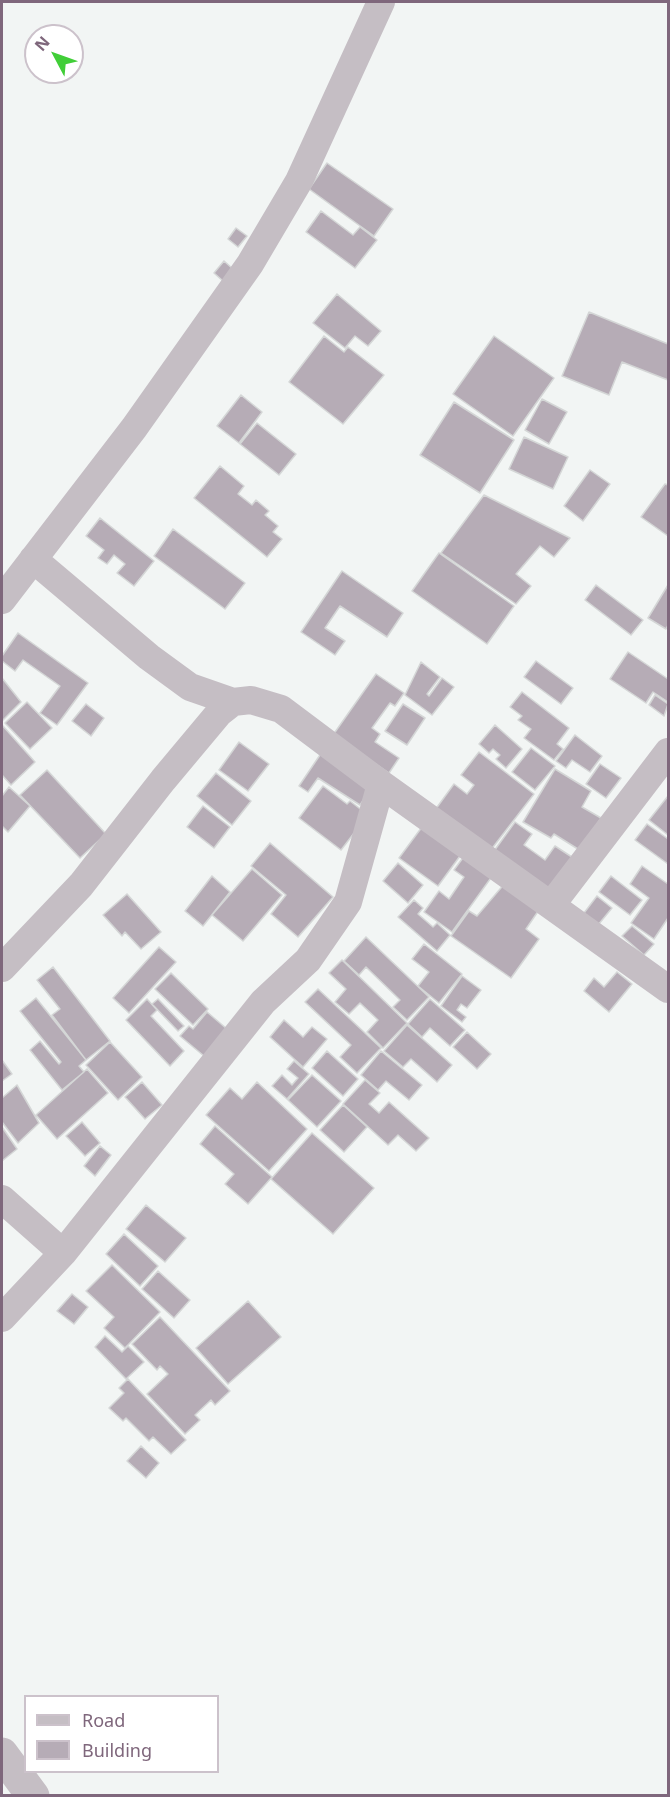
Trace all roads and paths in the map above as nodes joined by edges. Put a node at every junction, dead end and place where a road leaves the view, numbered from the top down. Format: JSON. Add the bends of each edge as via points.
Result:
{"nodes":[{"id":1,"x":381,"y":2,"type":"edge"},
{"id":2,"x":33,"y":560,"type":"junction"},
{"id":3,"x":2,"y":600,"type":"edge"},
{"id":4,"x":233,"y":702,"type":"junction"},
{"id":5,"x":669,"y":752,"type":"edge"},
{"id":6,"x":381,"y":784,"type":"junction"},
{"id":7,"x":552,"y":904,"type":"junction"},
{"id":8,"x":2,"y":968,"type":"edge"},
{"id":9,"x":669,"y":989,"type":"edge"},
{"id":10,"x":2,"y":1199,"type":"edge"},
{"id":11,"x":63,"y":1253,"type":"junction"},
{"id":12,"x":2,"y":1318,"type":"edge"},
{"id":13,"x":2,"y":1754,"type":"edge"},
{"id":14,"x":33,"y":1796,"type":"edge"}],
"edges":[{"from":1,"to":2,"type":"street","via":[[299,182],[250,264],[134,428]]},
{"from":2,"to":3,"type":"street"},
{"from":2,"to":4,"type":"street","via":[[190,687]]},
{"from":4,"to":6,"type":"street","via":[[251,700],[281,709]]},
{"from":4,"to":8,"type":"street","via":[[219,713],[163,780],[81,885]]},
{"from":5,"to":7,"type":"street"},
{"from":6,"to":7,"type":"street"},
{"from":6,"to":11,"type":"street","via":[[348,902],[308,960],[263,1002]]},
{"from":7,"to":9,"type":"street"},
{"from":10,"to":11,"type":"street"},
{"from":11,"to":12,"type":"street"},
{"from":13,"to":14,"type":"street"}]}
